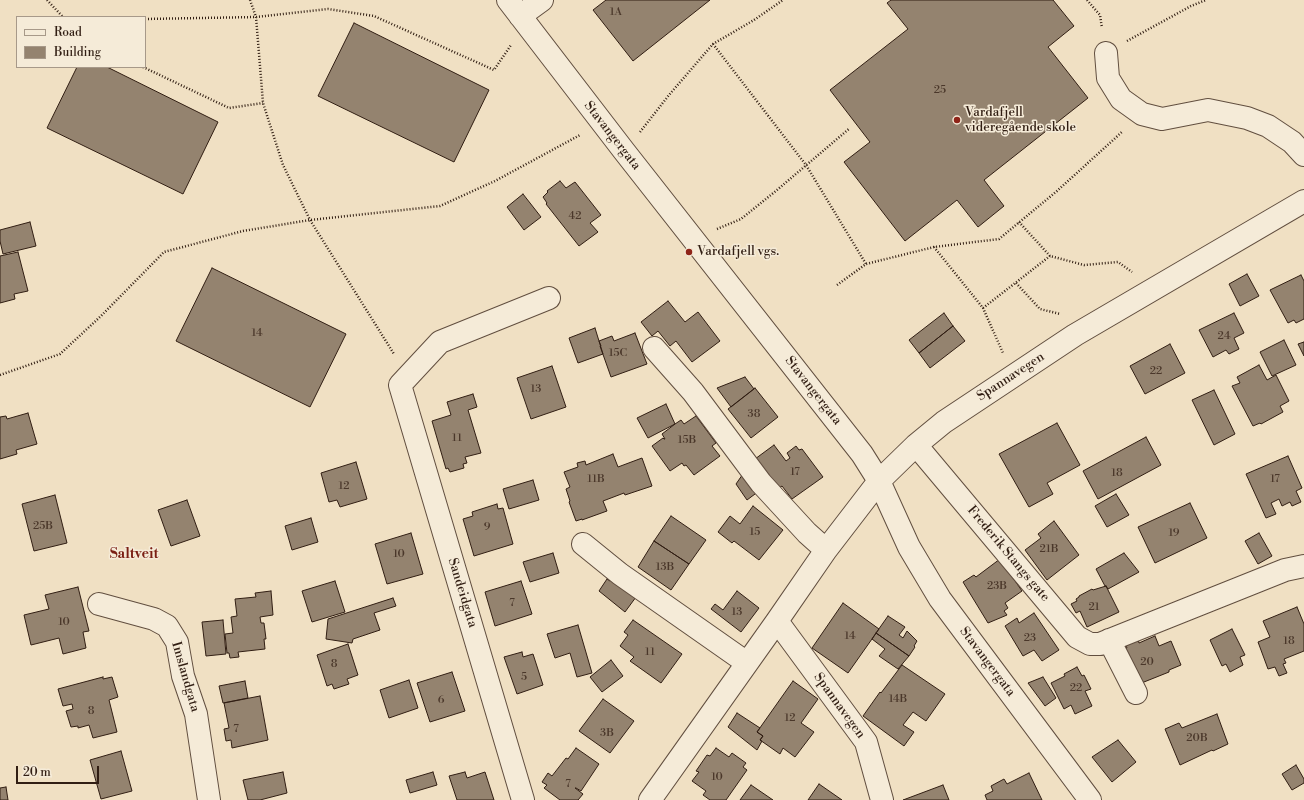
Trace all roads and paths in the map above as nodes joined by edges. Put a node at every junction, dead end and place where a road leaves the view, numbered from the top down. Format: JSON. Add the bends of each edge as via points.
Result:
{"nodes":[{"id":1,"x":47,"y":0,"type":"edge"},
{"id":2,"x":250,"y":0,"type":"edge"},
{"id":3,"x":542,"y":0,"type":"edge"},
{"id":4,"x":783,"y":0,"type":"edge"},
{"id":5,"x":1087,"y":0,"type":"edge"},
{"id":6,"x":1206,"y":0,"type":"edge"},
{"id":7,"x":62,"y":16,"type":"edge"},
{"id":8,"x":519,"y":16,"type":"edge"},
{"id":9,"x":256,"y":17,"type":"junction"},
{"id":10,"x":146,"y":19,"type":"edge"},
{"id":11,"x":713,"y":44,"type":"junction"},
{"id":12,"x":1106,"y":53,"type":"junction"},
{"id":13,"x":144,"y":68,"type":"edge"},
{"id":14,"x":263,"y":103,"type":"junction"},
{"id":15,"x":1142,"y":114,"type":"junction"},
{"id":16,"x":602,"y":123,"type":"junction"},
{"id":17,"x":850,"y":128,"type":"dead end"},
{"id":18,"x":624,"y":151,"type":"junction"},
{"id":19,"x":1304,"y":155,"type":"edge"},
{"id":20,"x":806,"y":165,"type":"junction"},
{"id":21,"x":1304,"y":201,"type":"edge"},
{"id":22,"x":310,"y":220,"type":"junction"},
{"id":23,"x":1019,"y":222,"type":"junction"},
{"id":24,"x":719,"y":228,"type":"dead end"},
{"id":25,"x":934,"y":247,"type":"junction"},
{"id":26,"x":1050,"y":256,"type":"junction"},
{"id":27,"x":866,"y":264,"type":"junction"},
{"id":28,"x":1016,"y":283,"type":"junction"},
{"id":29,"x":837,"y":285,"type":"dead end"},
{"id":30,"x":1151,"y":291,"type":"junction"},
{"id":31,"x":549,"y":298,"type":"dead end"},
{"id":32,"x":983,"y":308,"type":"junction"},
{"id":33,"x":1075,"y":335,"type":"junction"},
{"id":34,"x":654,"y":348,"type":"dead end"},
{"id":35,"x":0,"y":375,"type":"edge"},
{"id":36,"x":1014,"y":376,"type":"junction"},
{"id":37,"x":400,"y":385,"type":"junction"},
{"id":38,"x":916,"y":445,"type":"junction"},
{"id":39,"x":879,"y":481,"type":"junction"},
{"id":40,"x":583,"y":544,"type":"dead end"},
{"id":41,"x":826,"y":550,"type":"junction"},
{"id":42,"x":1304,"y":566,"type":"edge"},
{"id":43,"x":99,"y":604,"type":"dead end"},
{"id":44,"x":777,"y":621,"type":"junction"},
{"id":45,"x":1109,"y":640,"type":"junction"},
{"id":46,"x":747,"y":663,"type":"junction"},
{"id":47,"x":1136,"y":693,"type":"dead end"},
{"id":48,"x":209,"y":800,"type":"edge"},
{"id":49,"x":523,"y":800,"type":"edge"},
{"id":50,"x":650,"y":800,"type":"edge"},
{"id":51,"x":882,"y":800,"type":"edge"},
{"id":52,"x":1090,"y":800,"type":"edge"}],
"edges":[{"from":1,"to":7,"type":"path"},
{"from":2,"to":9,"type":"path"},
{"from":3,"to":8,"type":"street"},
{"from":4,"to":11,"type":"path"},
{"from":5,"to":12,"type":"path","via":[[1100,15]]},
{"from":6,"to":12,"type":"path"},
{"from":8,"to":9,"type":"path","via":[[512,44],[494,70],[374,16],[328,9]]},
{"from":8,"to":16,"type":"street","name":"Stavangergata"},
{"from":9,"to":10,"type":"path"},
{"from":9,"to":14,"type":"path"},
{"from":11,"to":18,"type":"path"},
{"from":11,"to":20,"type":"path"},
{"from":12,"to":15,"type":"street","via":[[1108,78],[1121,99]]},
{"from":13,"to":14,"type":"path","via":[[229,108]]},
{"from":14,"to":22,"type":"path","via":[[284,165]]},
{"from":15,"to":19,"type":"street","via":[[1162,119],[1208,110],[1246,118],[1268,126],[1292,142]]},
{"from":15,"to":23,"type":"path"},
{"from":16,"to":18,"type":"street","name":"Stavangergata"},
{"from":16,"to":22,"type":"path","via":[[495,181],[440,206]]},
{"from":17,"to":20,"type":"path"},
{"from":18,"to":39,"type":"street","name":"Stavangergata","via":[[862,454]]},
{"from":20,"to":24,"type":"path","via":[[741,218]]},
{"from":20,"to":27,"type":"path"},
{"from":21,"to":30,"type":"street","name":"Spannavegen"},
{"from":22,"to":35,"type":"path","via":[[243,231],[164,252],[60,354]]},
{"from":22,"to":37,"type":"path","via":[[396,358]]},
{"from":23,"to":25,"type":"path","via":[[1000,239]]},
{"from":23,"to":26,"type":"path"},
{"from":25,"to":27,"type":"path"},
{"from":25,"to":32,"type":"path"},
{"from":26,"to":28,"type":"path"},
{"from":26,"to":30,"type":"path","via":[[1084,265],[1118,262],[1140,278]]},
{"from":27,"to":29,"type":"path"},
{"from":28,"to":32,"type":"path"},
{"from":28,"to":33,"type":"path","via":[[1040,309],[1066,316]]},
{"from":30,"to":33,"type":"street","name":"Spannavegen"},
{"from":31,"to":37,"type":"street","via":[[440,342]]},
{"from":32,"to":36,"type":"path"},
{"from":33,"to":36,"type":"street","name":"Spannavegen"},
{"from":34,"to":41,"type":"street","via":[[692,392],[761,483]]},
{"from":36,"to":38,"type":"street","name":"Spannavegen","via":[[944,422]]},
{"from":37,"to":49,"type":"street","name":"Sandeidgata"},
{"from":38,"to":39,"type":"street","name":"Spannavegen"},
{"from":38,"to":45,"type":"street","name":"Frederik Stangs gate","via":[[1077,637],[1090,644],[1100,644]]},
{"from":39,"to":41,"type":"street","name":"Spannavegen"},
{"from":39,"to":52,"type":"street","name":"Stavangergata","via":[[909,547],[940,600]]},
{"from":40,"to":46,"type":"street","via":[[620,574]]},
{"from":41,"to":44,"type":"street","name":"Spannavegen"},
{"from":42,"to":45,"type":"street","name":"Frederik Stangs gate","via":[[1285,570]]},
{"from":43,"to":48,"type":"street","name":"Imslandgata","via":[[154,619],[167,626],[177,642],[183,676],[196,714]]},
{"from":44,"to":46,"type":"street","name":"Spannavegen"},
{"from":44,"to":51,"type":"street","name":"Spannavegen","via":[[866,742]]},
{"from":45,"to":47,"type":"street"},
{"from":46,"to":50,"type":"street","name":"Spannavegen"}]}
